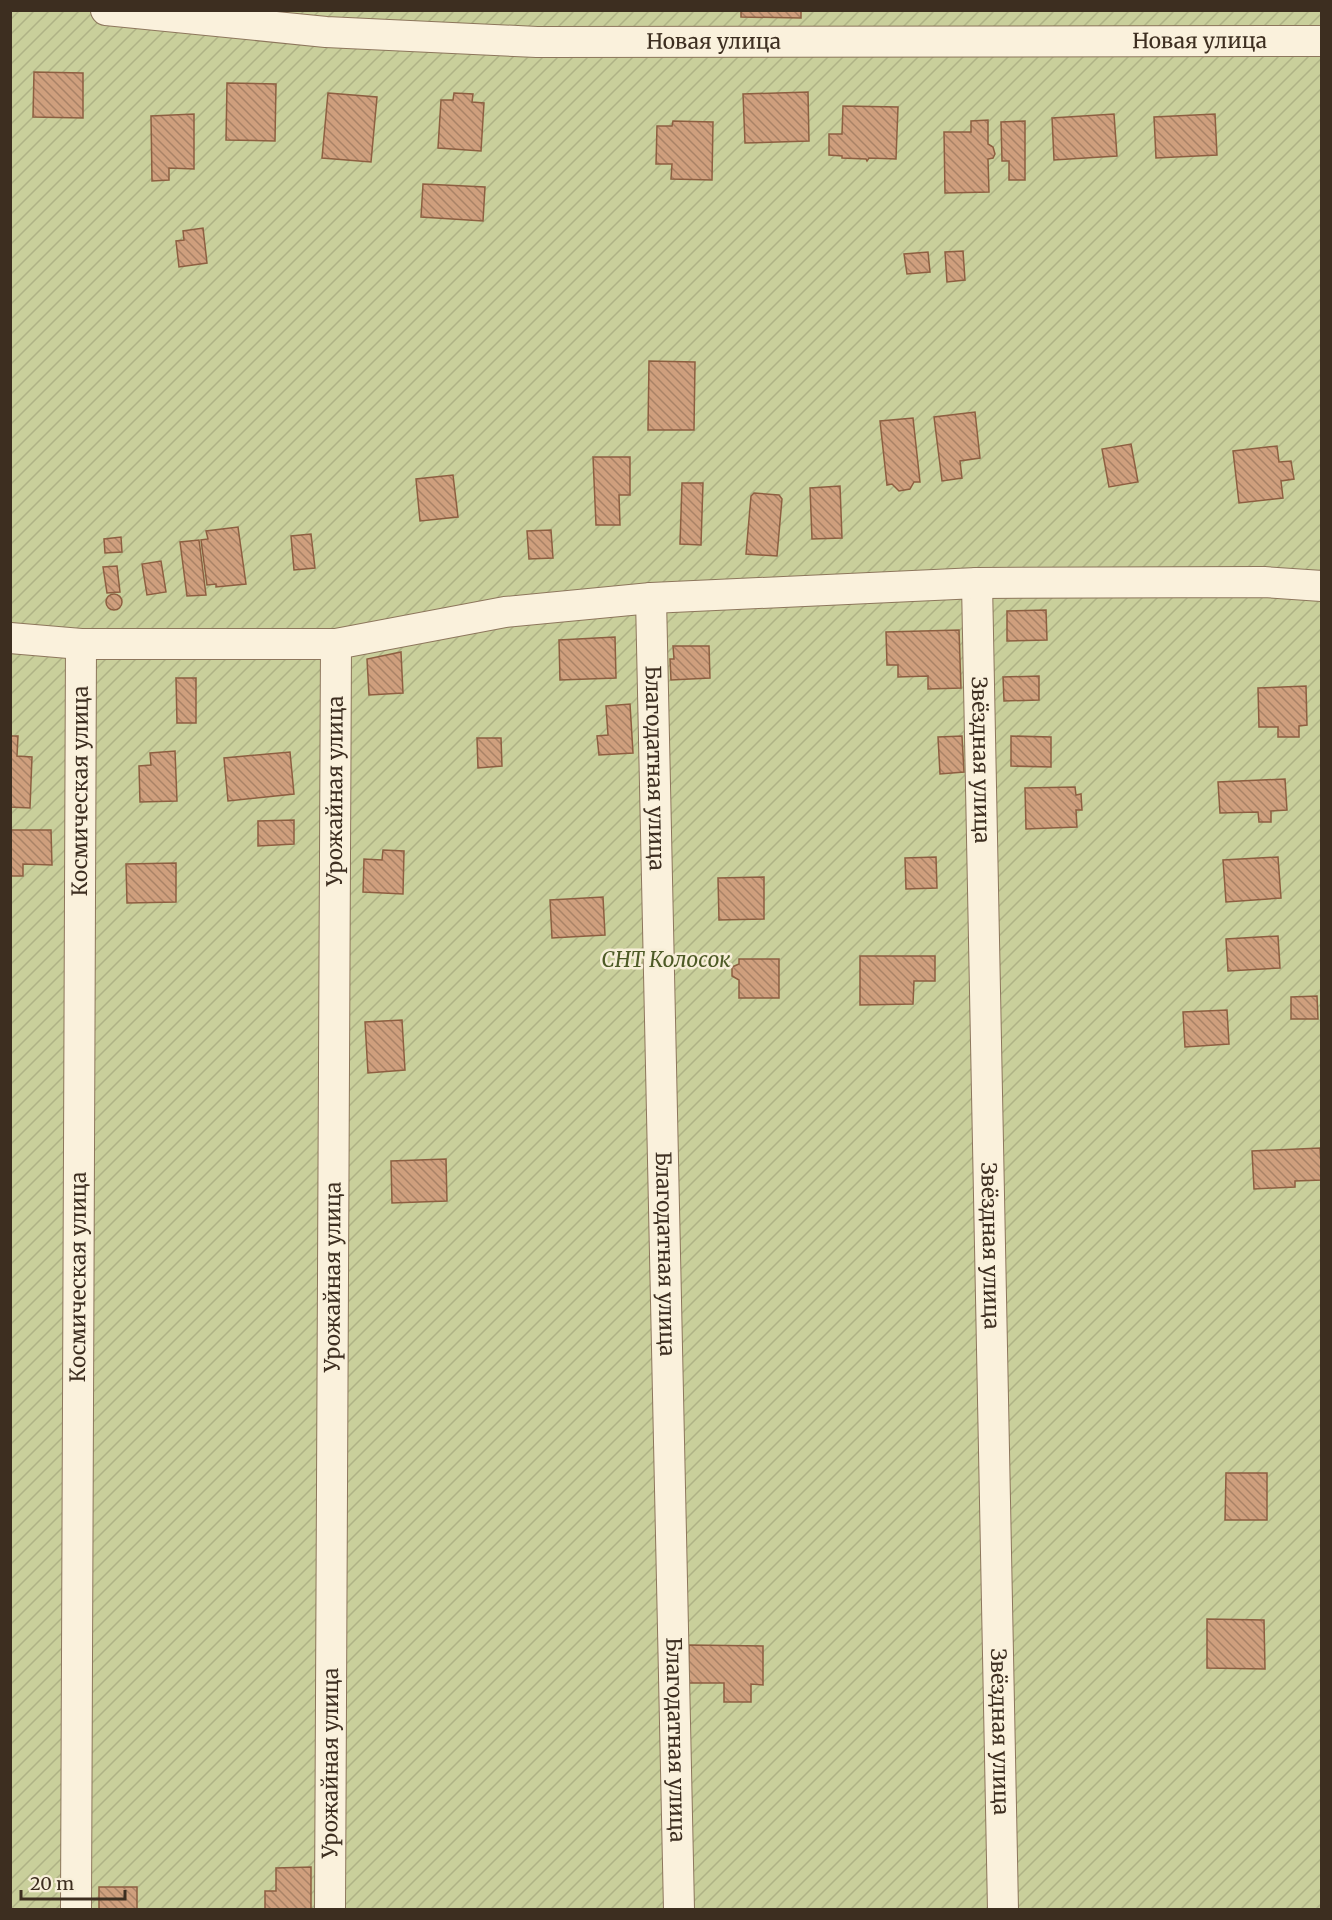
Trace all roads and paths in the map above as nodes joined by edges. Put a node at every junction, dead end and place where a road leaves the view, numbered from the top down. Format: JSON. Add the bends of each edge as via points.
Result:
{"nodes":[{"id":1,"x":106,"y":10,"type":"edge"},
{"id":2,"x":1322,"y":41,"type":"edge"},
{"id":3,"x":976,"y":583,"type":"junction"},
{"id":4,"x":1322,"y":586,"type":"edge"},
{"id":5,"x":651,"y":598,"type":"junction"},
{"id":6,"x":10,"y":638,"type":"edge"},
{"id":7,"x":81,"y":644,"type":"junction"},
{"id":8,"x":336,"y":644,"type":"junction"},
{"id":9,"x":76,"y":1910,"type":"edge"},
{"id":10,"x":330,"y":1910,"type":"edge"},
{"id":11,"x":679,"y":1910,"type":"edge"},
{"id":12,"x":1003,"y":1910,"type":"edge"}],
"edges":[{"from":1,"to":2,"type":"street","name":"Новая улица","via":[[326,32],[537,42]]},
{"from":3,"to":4,"type":"street","via":[[1264,582]]},
{"from":3,"to":5,"type":"street"},
{"from":3,"to":12,"type":"street","name":"Звёздная улица"},
{"from":5,"to":8,"type":"street","via":[[505,612]]},
{"from":5,"to":11,"type":"street","name":"Благодатная улица"},
{"from":6,"to":7,"type":"street"},
{"from":7,"to":8,"type":"street"},
{"from":7,"to":9,"type":"street","name":"Космическая улица"},
{"from":8,"to":10,"type":"street","name":"Урожайная улица"}]}
